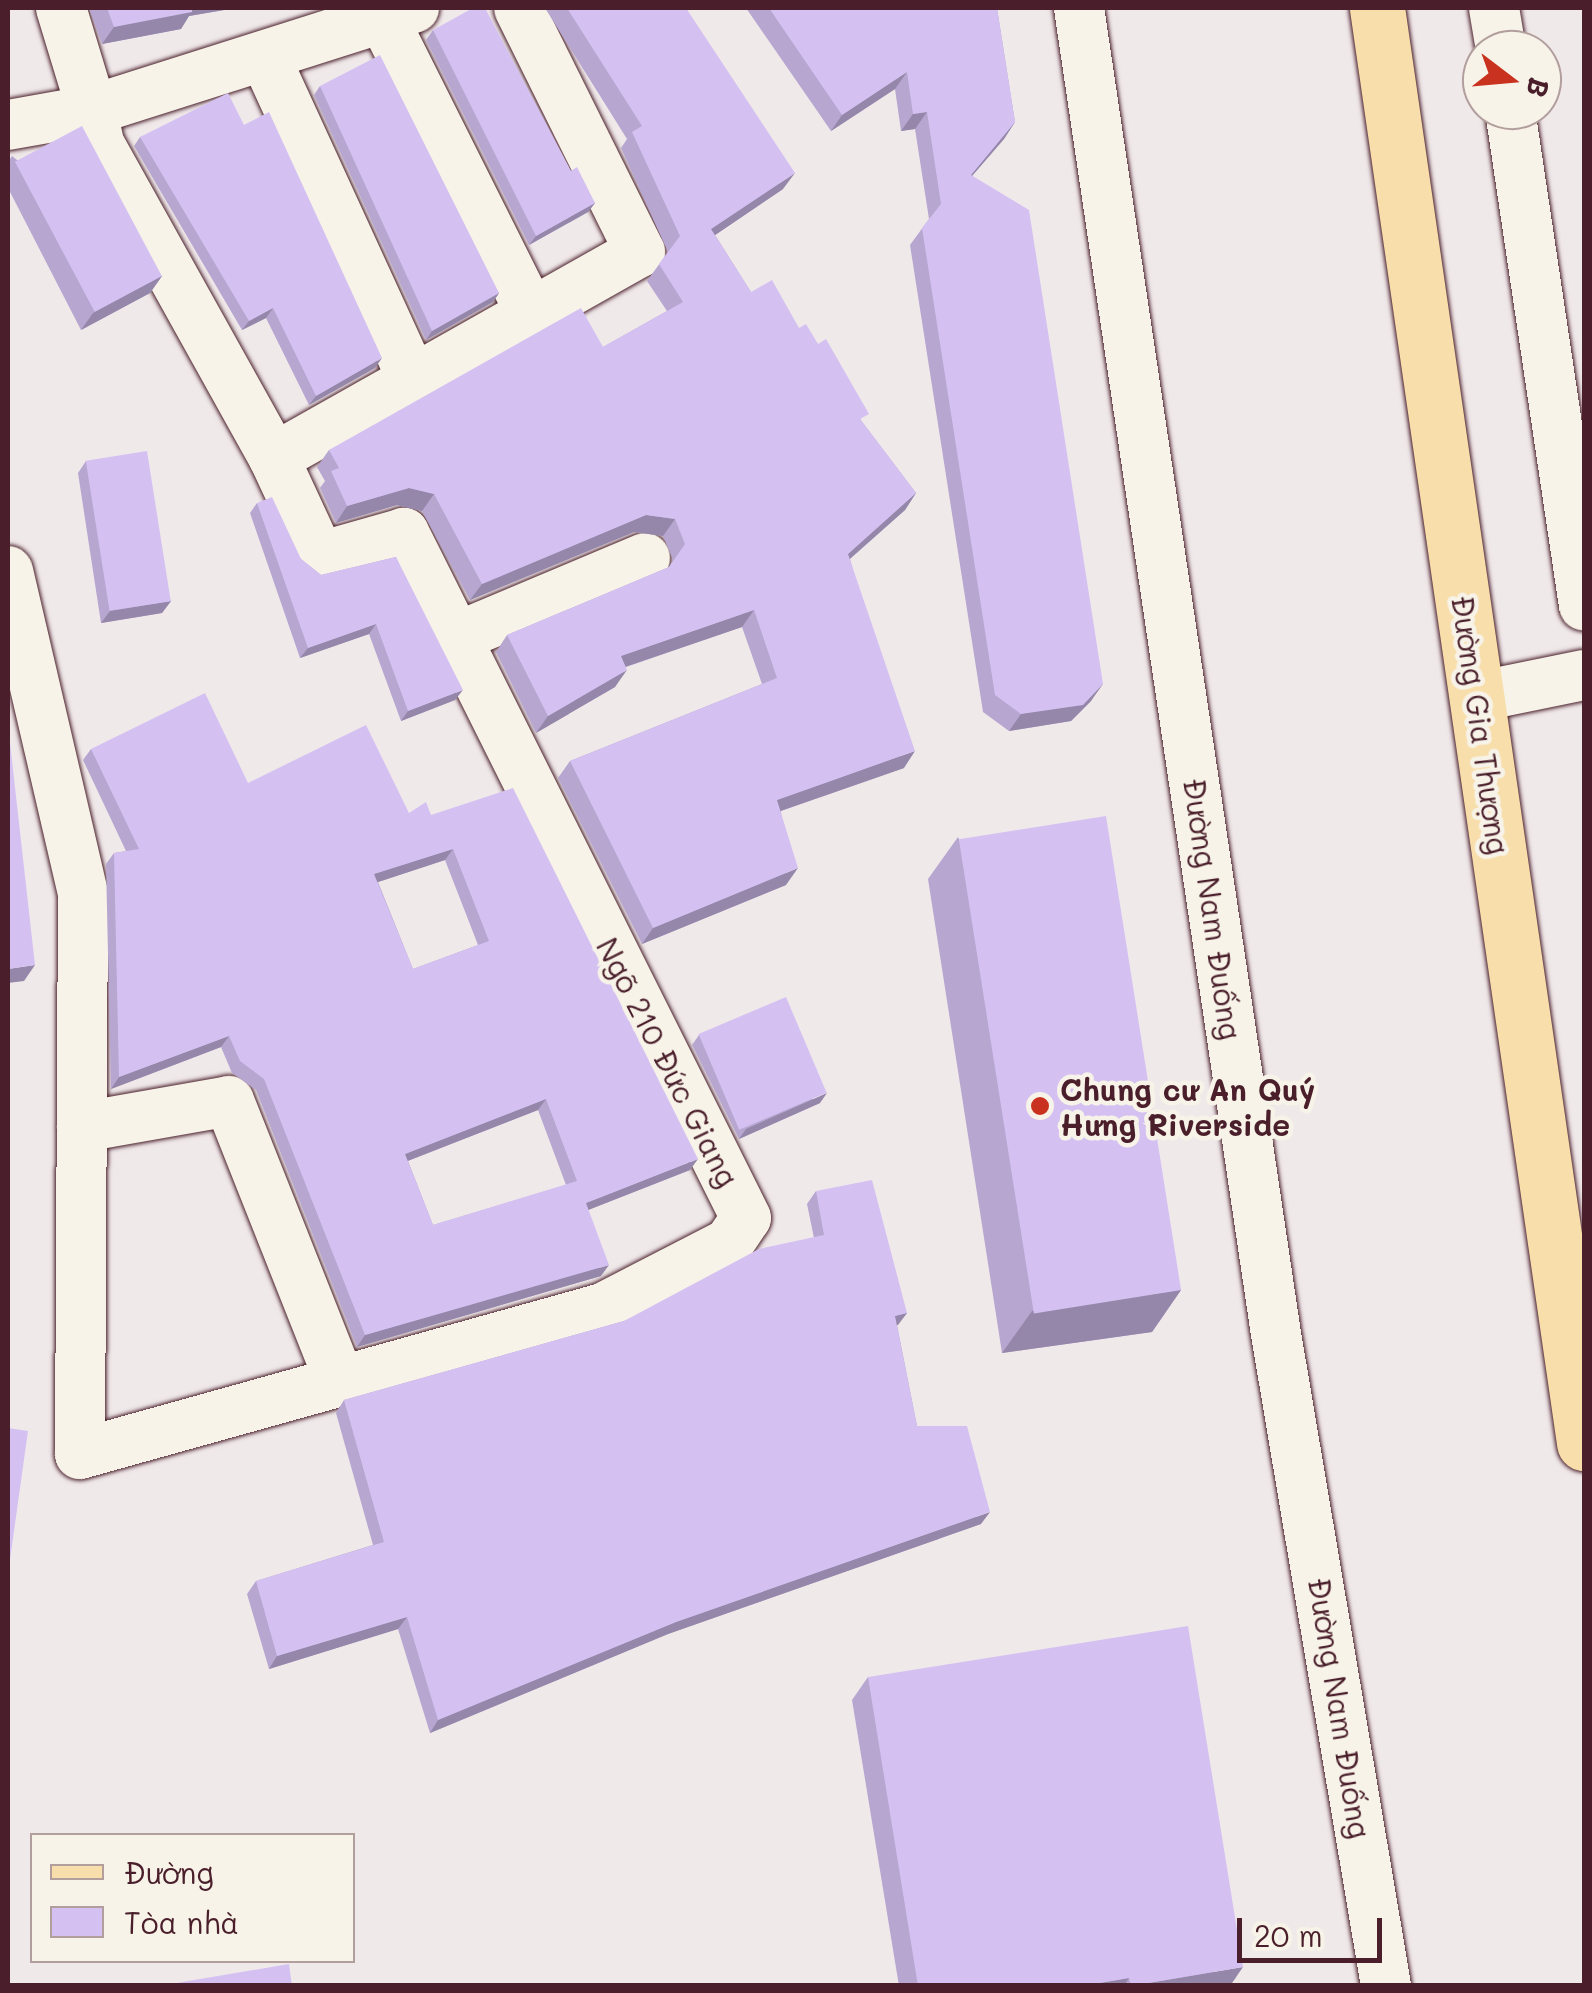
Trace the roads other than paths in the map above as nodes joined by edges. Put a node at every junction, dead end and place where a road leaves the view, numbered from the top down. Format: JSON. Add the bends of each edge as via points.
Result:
{"nodes":[{"id":1,"x":61,"y":8,"type":"edge"},
{"id":2,"x":519,"y":8,"type":"edge"},
{"id":3,"x":1079,"y":8,"type":"edge"},
{"id":4,"x":1377,"y":8,"type":"edge"},
{"id":5,"x":398,"y":13,"type":"edge"},
{"id":6,"x":264,"y":57,"type":"junction"},
{"id":7,"x":92,"y":110,"type":"junction"},
{"id":8,"x":8,"y":125,"type":"edge"},
{"id":9,"x":1513,"y":130,"type":"edge"},
{"id":10,"x":529,"y":309,"type":"junction"},
{"id":11,"x":413,"y":381,"type":"junction"},
{"id":12,"x":274,"y":458,"type":"junction"},
{"id":13,"x":644,"y":558,"type":"dead end"},
{"id":14,"x":8,"y":571,"type":"edge"},
{"id":15,"x":1584,"y":606,"type":"edge"},
{"id":16,"x":457,"y":637,"type":"junction"},
{"id":17,"x":1584,"y":675,"type":"edge"},
{"id":18,"x":1476,"y":697,"type":"junction"},
{"id":19,"x":82,"y":1127,"type":"junction"},
{"id":20,"x":340,"y":1381,"type":"junction"},
{"id":21,"x":1584,"y":1443,"type":"edge"},
{"id":22,"x":1386,"y":1986,"type":"edge"}],
"edges":[{"from":1,"to":7,"type":"street"},
{"from":2,"to":10,"type":"street","via":[[640,252]]},
{"from":3,"to":22,"type":"street","name":"Đường Nam Đuống","via":[[1275,1328]]},
{"from":4,"to":18,"type":"main road","name":"Đường Gia Thượng"},
{"from":5,"to":6,"type":"street"},
{"from":5,"to":10,"type":"street"},
{"from":6,"to":7,"type":"street"},
{"from":6,"to":11,"type":"street"},
{"from":7,"to":8,"type":"street"},
{"from":7,"to":12,"type":"street","via":[[99,144]]},
{"from":9,"to":15,"type":"street"},
{"from":10,"to":11,"type":"street"},
{"from":11,"to":12,"type":"street"},
{"from":12,"to":16,"type":"street","name":"Ngõ 210 Đức Giang","via":[[320,557],[404,533]]},
{"from":13,"to":16,"type":"street"},
{"from":14,"to":19,"type":"street","name":"Ngõ 210 Đức Giang","via":[[83,894]]},
{"from":16,"to":20,"type":"street","name":"Ngõ 210 Đức Giang","via":[[746,1218],[729,1243],[603,1308]]},
{"from":17,"to":18,"type":"street"},
{"from":18,"to":21,"type":"main road","name":"Đường Gia Thượng"},
{"from":19,"to":20,"type":"street","via":[[229,1101]]},
{"from":19,"to":20,"type":"street","name":"Ngõ 210 Đức Giang","via":[[80,1454]]}]}
